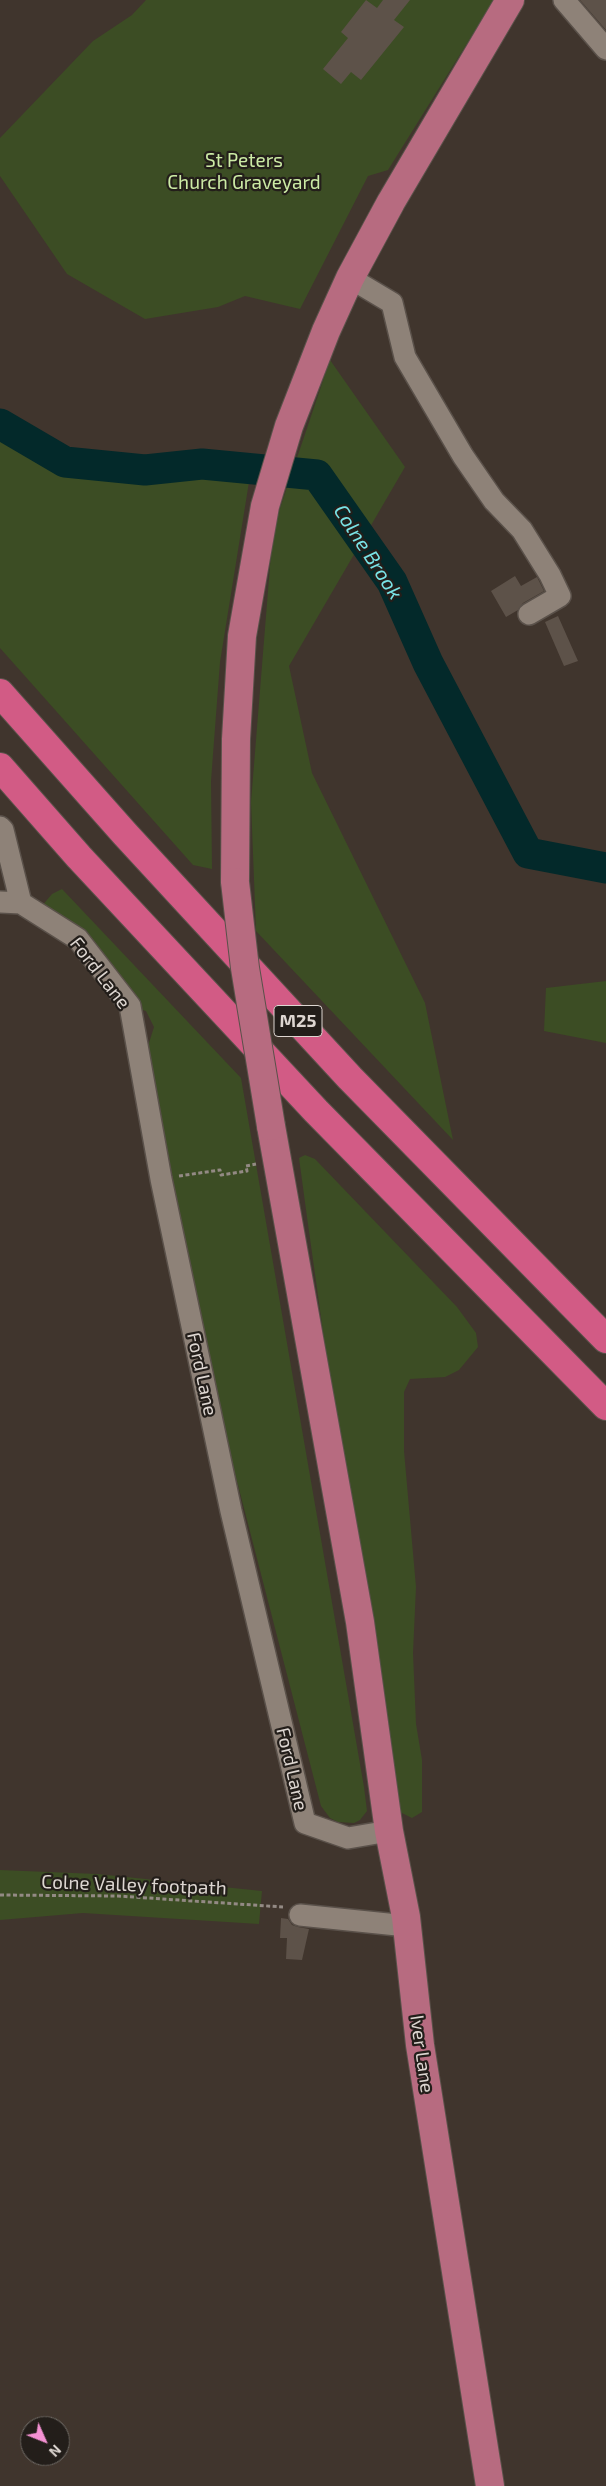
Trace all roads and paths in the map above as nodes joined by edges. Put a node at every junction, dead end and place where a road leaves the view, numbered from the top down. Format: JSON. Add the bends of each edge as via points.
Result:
{"nodes":[{"id":1,"x":510,"y":0,"type":"edge"},
{"id":2,"x":564,"y":0,"type":"edge"},
{"id":3,"x":606,"y":50,"type":"edge"},
{"id":4,"x":350,"y":278,"type":"junction"},
{"id":5,"x":529,"y":614,"type":"dead end"},
{"id":6,"x":0,"y":693,"type":"edge"},
{"id":7,"x":0,"y":767,"type":"edge"},
{"id":8,"x":0,"y":827,"type":"edge"},
{"id":9,"x":10,"y":903,"type":"edge"},
{"id":10,"x":277,"y":1161,"type":"junction"},
{"id":11,"x":161,"y":1179,"type":"junction"},
{"id":12,"x":606,"y":1339,"type":"edge"},
{"id":13,"x":606,"y":1406,"type":"edge"},
{"id":14,"x":389,"y":1832,"type":"junction"},
{"id":15,"x":0,"y":1895,"type":"edge"},
{"id":16,"x":267,"y":1905,"type":"dead end"},
{"id":17,"x":300,"y":1915,"type":"dead end"},
{"id":18,"x":407,"y":1926,"type":"junction"},
{"id":19,"x":490,"y":2486,"type":"edge"}],
"edges":[{"from":1,"to":4,"type":"main road","name":"Iver Lane"},
{"from":2,"to":3,"type":"street"},
{"from":4,"to":5,"type":"street","via":[[392,303],[405,357],[464,456],[494,501],[522,530],[550,575],[560,596]]},
{"from":4,"to":10,"type":"main road","name":"Iver Lane","bridge":true,"via":[[288,426],[265,506],[242,636],[236,739],[236,882],[245,968]]},
{"from":6,"to":12,"type":"highway","number":"M25","via":[[350,1078]]},
{"from":7,"to":13,"type":"highway","number":"M25","via":[[79,857],[316,1111]]},
{"from":8,"to":9,"type":"street","via":[[3,830]]},
{"from":9,"to":11,"type":"street","name":"Ford Lane","via":[[78,938],[130,1006]]},
{"from":10,"to":11,"type":"path","via":[[246,1166],[247,1171],[221,1175],[220,1170]]},
{"from":10,"to":14,"type":"main road","name":"Iver Lane","via":[[360,1622]]},
{"from":11,"to":14,"type":"street","name":"Ford Lane","via":[[231,1510],[305,1823],[348,1838]]},
{"from":14,"to":18,"type":"main road","name":"Iver Lane"},
{"from":15,"to":16,"type":"path","name":"Colne Valley footpath","via":[[118,1896]]},
{"from":17,"to":18,"type":"street"},
{"from":18,"to":19,"type":"main road","name":"Iver Lane","via":[[420,2045]]}]}
